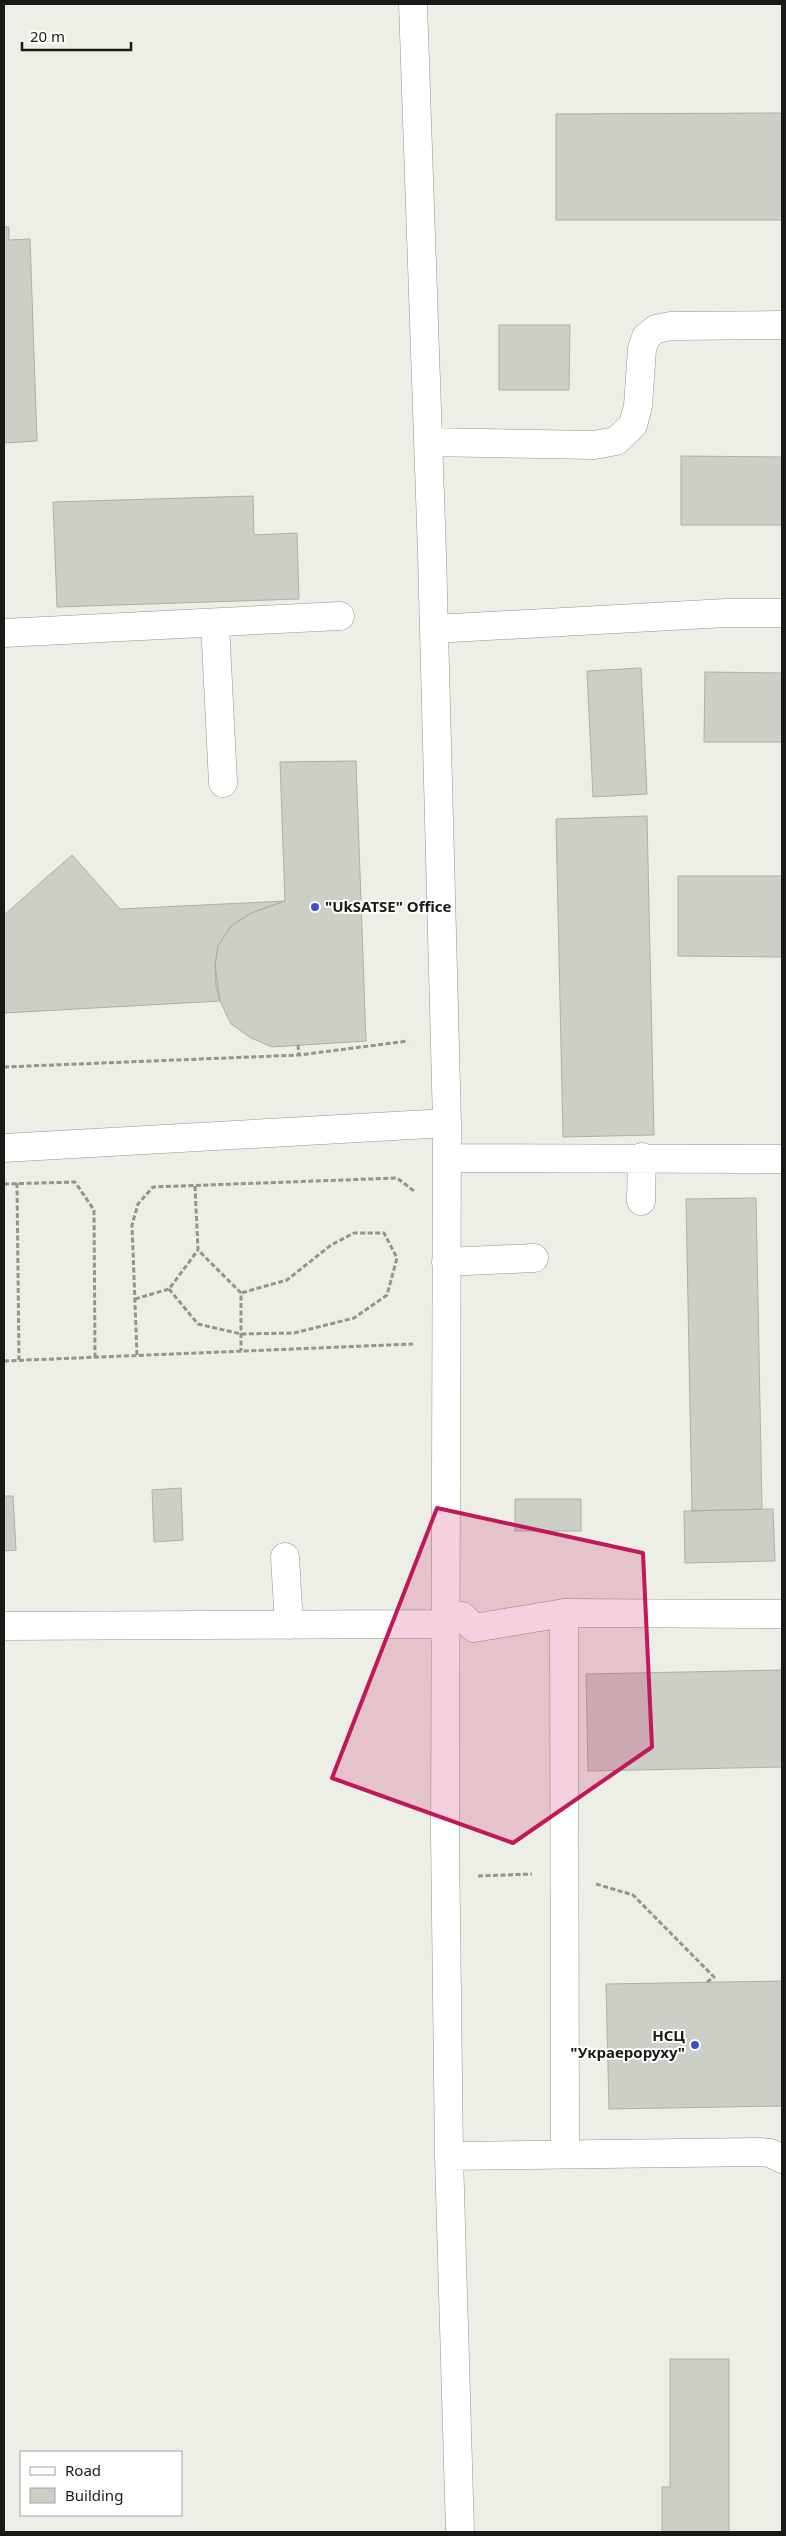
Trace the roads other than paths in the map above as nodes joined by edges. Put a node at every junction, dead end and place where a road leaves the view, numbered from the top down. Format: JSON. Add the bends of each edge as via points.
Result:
{"nodes":[{"id":1,"x":413,"y":4,"type":"edge"},
{"id":2,"x":782,"y":325,"type":"edge"},
{"id":3,"x":428,"y":442,"type":"junction"},
{"id":4,"x":782,"y":613,"type":"edge"},
{"id":5,"x":340,"y":616,"type":"dead end"},
{"id":6,"x":215,"y":623,"type":"junction"},
{"id":7,"x":434,"y":630,"type":"junction"},
{"id":8,"x":4,"y":633,"type":"edge"},
{"id":9,"x":223,"y":783,"type":"dead end"},
{"id":10,"x":447,"y":1123,"type":"junction"},
{"id":11,"x":4,"y":1148,"type":"edge"},
{"id":12,"x":642,"y":1157,"type":"junction"},
{"id":13,"x":447,"y":1158,"type":"junction"},
{"id":14,"x":782,"y":1159,"type":"edge"},
{"id":15,"x":641,"y":1200,"type":"dead end"},
{"id":16,"x":534,"y":1258,"type":"dead end"},
{"id":17,"x":446,"y":1262,"type":"junction"},
{"id":18,"x":286,"y":1557,"type":"dead end"},
{"id":19,"x":564,"y":1613,"type":"junction"},
{"id":20,"x":782,"y":1614,"type":"edge"},
{"id":21,"x":444,"y":1624,"type":"junction"},
{"id":22,"x":289,"y":1625,"type":"junction"},
{"id":23,"x":4,"y":1626,"type":"edge"},
{"id":24,"x":565,"y":2153,"type":"junction"},
{"id":25,"x":449,"y":2156,"type":"junction"},
{"id":26,"x":782,"y":2159,"type":"edge"},
{"id":27,"x":460,"y":2532,"type":"edge"}],
"edges":[{"from":1,"to":3,"type":"lane"},
{"from":2,"to":3,"type":"lane","via":[[670,326],[656,329],[646,336],[642,349],[638,406],[633,425],[616,441],[594,445]]},
{"from":3,"to":7,"type":"lane"},
{"from":4,"to":7,"type":"lane","via":[[726,613]]},
{"from":5,"to":6,"type":"lane"},
{"from":6,"to":8,"type":"lane"},
{"from":6,"to":9,"type":"lane"},
{"from":7,"to":10,"type":"lane"},
{"from":10,"to":11,"type":"lane"},
{"from":10,"to":13,"type":"lane"},
{"from":12,"to":13,"type":"lane"},
{"from":12,"to":14,"type":"lane"},
{"from":12,"to":15,"type":"lane"},
{"from":13,"to":17,"type":"lane"},
{"from":16,"to":17,"type":"lane"},
{"from":17,"to":21,"type":"lane"},
{"from":18,"to":22,"type":"lane"},
{"from":19,"to":20,"type":"lane"},
{"from":19,"to":21,"type":"lane","via":[[474,1628],[462,1616]]},
{"from":19,"to":24,"type":"lane"},
{"from":21,"to":22,"type":"lane"},
{"from":21,"to":25,"type":"lane"},
{"from":22,"to":23,"type":"lane"},
{"from":24,"to":25,"type":"lane"},
{"from":24,"to":26,"type":"lane","via":[[759,2152]]},
{"from":25,"to":27,"type":"lane"}]}
